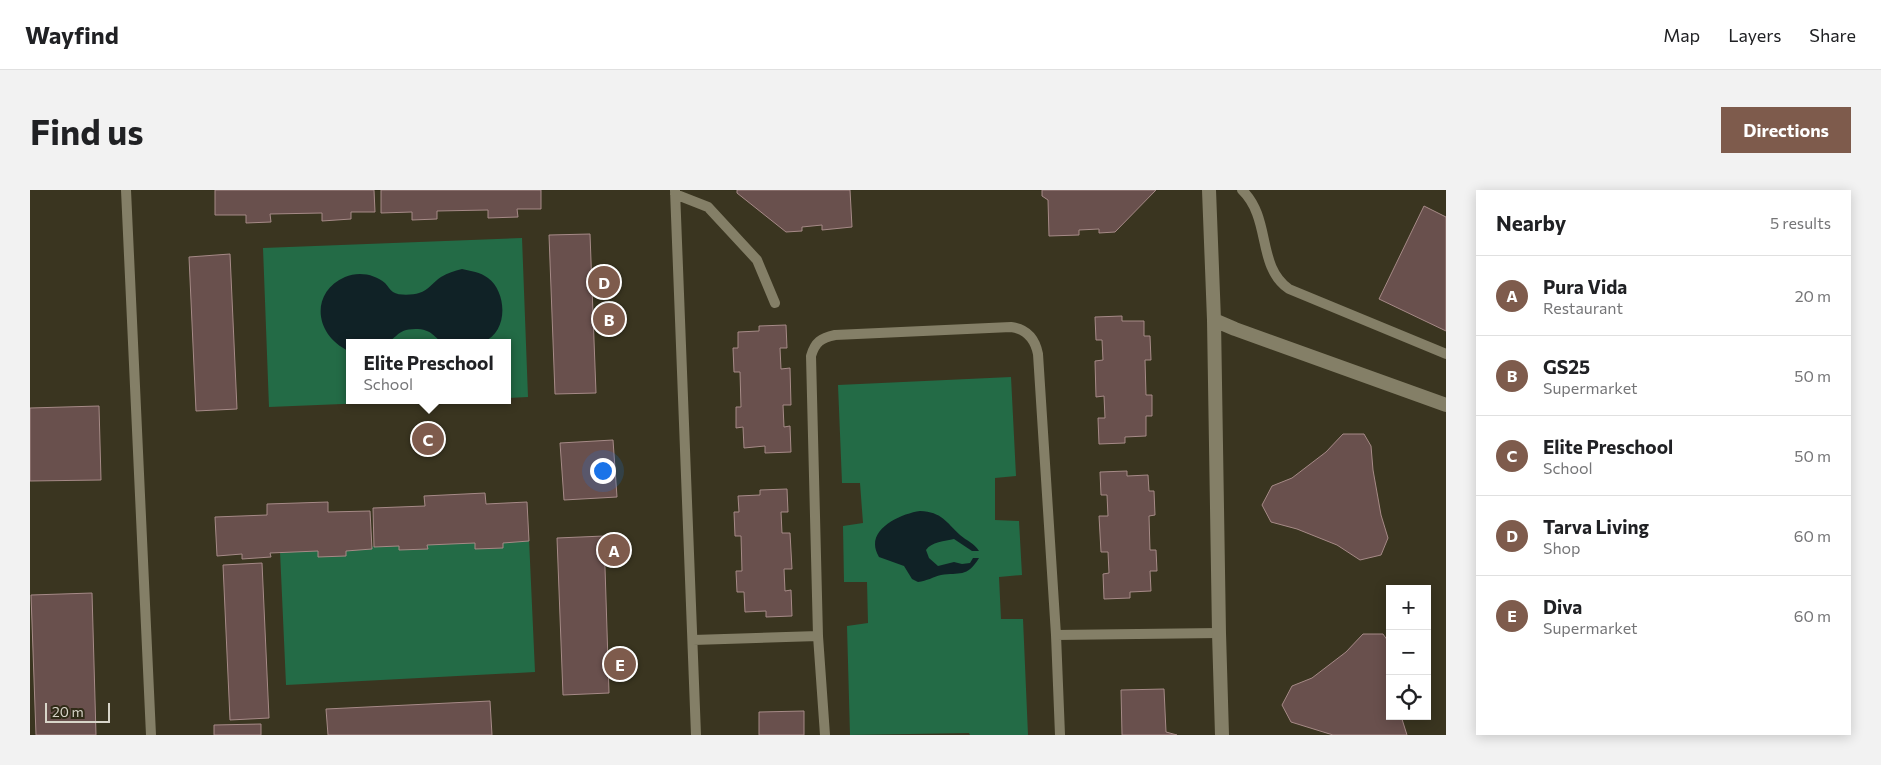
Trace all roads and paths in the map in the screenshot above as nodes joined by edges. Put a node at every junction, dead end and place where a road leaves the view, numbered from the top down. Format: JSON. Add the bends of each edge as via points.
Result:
{"nodes":[{"id":1,"x":126,"y":190,"type":"edge"},
{"id":2,"x":1208,"y":190,"type":"edge"},
{"id":3,"x":1242,"y":190,"type":"edge"},
{"id":4,"x":675,"y":192,"type":"edge"},
{"id":5,"x":774,"y":303,"type":"dead end"},
{"id":6,"x":1214,"y":320,"type":"junction"},
{"id":7,"x":1446,"y":354,"type":"edge"},
{"id":8,"x":1446,"y":405,"type":"edge"},
{"id":9,"x":1219,"y":633,"type":"junction"},
{"id":10,"x":1056,"y":635,"type":"junction"},
{"id":11,"x":818,"y":636,"type":"junction"},
{"id":12,"x":694,"y":640,"type":"junction"},
{"id":13,"x":151,"y":735,"type":"edge"},
{"id":14,"x":696,"y":735,"type":"edge"},
{"id":15,"x":825,"y":735,"type":"edge"},
{"id":16,"x":1060,"y":735,"type":"edge"},
{"id":17,"x":1222,"y":735,"type":"edge"}],
"edges":[{"from":1,"to":13,"type":"lane"},
{"from":2,"to":6,"type":"street"},
{"from":3,"to":7,"type":"lane","via":[[1255,206],[1269,260],[1279,282]]},
{"from":4,"to":5,"type":"lane","via":[[708,207],[757,260]]},
{"from":4,"to":12,"type":"lane"},
{"from":6,"to":8,"type":"street"},
{"from":6,"to":9,"type":"street"},
{"from":9,"to":10,"type":"lane"},
{"from":9,"to":17,"type":"street"},
{"from":10,"to":11,"type":"lane","via":[[1038,354],[1036,344],[1028,334],[1021,328],[1011,327],[835,335],[822,338],[814,347],[811,356]]},
{"from":10,"to":16,"type":"lane"},
{"from":11,"to":12,"type":"lane"},
{"from":11,"to":15,"type":"lane"},
{"from":12,"to":14,"type":"lane"}]}
